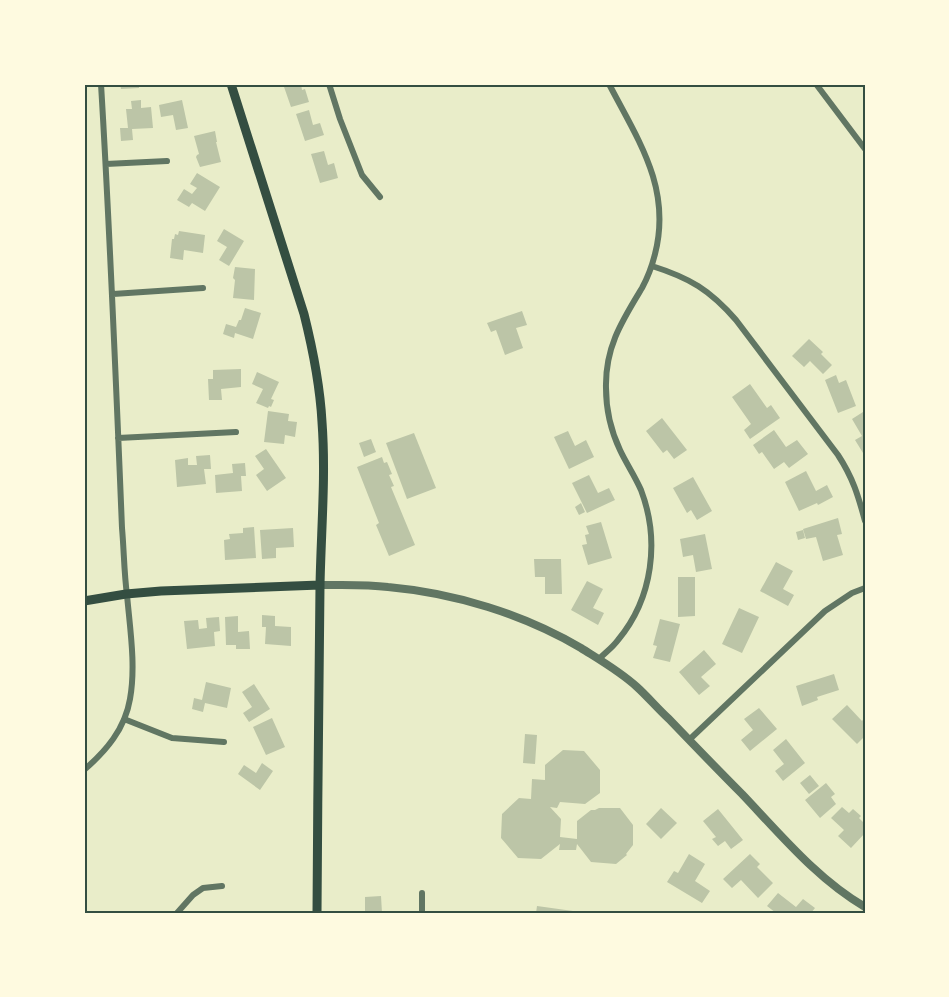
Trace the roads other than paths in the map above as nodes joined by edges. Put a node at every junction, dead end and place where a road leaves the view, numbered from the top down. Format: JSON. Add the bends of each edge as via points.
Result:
{"nodes":[{"id":1,"x":101,"y":84,"type":"edge"},
{"id":2,"x":231,"y":84,"type":"edge"},
{"id":3,"x":329,"y":84,"type":"edge"},
{"id":4,"x":609,"y":84,"type":"edge"},
{"id":5,"x":816,"y":84,"type":"edge"},
{"id":6,"x":865,"y":149,"type":"edge"},
{"id":7,"x":167,"y":160,"type":"dead end"},
{"id":8,"x":106,"y":164,"type":"junction"},
{"id":9,"x":380,"y":197,"type":"dead end"},
{"id":10,"x":652,"y":266,"type":"junction"},
{"id":11,"x":203,"y":288,"type":"dead end"},
{"id":12,"x":112,"y":294,"type":"junction"},
{"id":13,"x":236,"y":432,"type":"dead end"},
{"id":14,"x":118,"y":438,"type":"junction"},
{"id":15,"x":865,"y":521,"type":"edge"},
{"id":16,"x":320,"y":585,"type":"junction"},
{"id":17,"x":865,"y":588,"type":"edge"},
{"id":18,"x":126,"y":594,"type":"junction"},
{"id":19,"x":84,"y":601,"type":"edge"},
{"id":20,"x":599,"y":659,"type":"junction"},
{"id":21,"x":124,"y":719,"type":"junction"},
{"id":22,"x":689,"y":740,"type":"junction"},
{"id":23,"x":224,"y":742,"type":"dead end"},
{"id":24,"x":84,"y":770,"type":"edge"},
{"id":25,"x":222,"y":886,"type":"dead end"},
{"id":26,"x":422,"y":893,"type":"dead end"},
{"id":27,"x":865,"y":907,"type":"edge"},
{"id":28,"x":177,"y":913,"type":"edge"},
{"id":29,"x":317,"y":913,"type":"edge"},
{"id":30,"x":422,"y":913,"type":"edge"}],
"edges":[{"from":1,"to":8,"type":"street"},
{"from":2,"to":16,"type":"main road","via":[[304,314],[319,388],[323,464]]},
{"from":3,"to":9,"type":"street","via":[[362,175]]},
{"from":4,"to":10,"type":"street","via":[[656,180],[661,220]]},
{"from":5,"to":6,"type":"street"},
{"from":7,"to":8,"type":"street"},
{"from":8,"to":12,"type":"street"},
{"from":10,"to":15,"type":"street","via":[[693,282],[725,306],[838,455],[858,492]]},
{"from":10,"to":20,"type":"street","via":[[615,335],[606,387],[613,433],[648,511],[651,565],[634,617]]},
{"from":11,"to":12,"type":"street"},
{"from":12,"to":14,"type":"street"},
{"from":13,"to":14,"type":"street"},
{"from":14,"to":18,"type":"street"},
{"from":16,"to":18,"type":"main road"},
{"from":16,"to":20,"type":"street","via":[[388,586],[465,600],[533,624]]},
{"from":16,"to":29,"type":"main road"},
{"from":17,"to":22,"type":"street","via":[[825,610]]},
{"from":18,"to":19,"type":"main road"},
{"from":18,"to":21,"type":"street","via":[[133,675]]},
{"from":20,"to":22,"type":"street","via":[[637,686]]},
{"from":21,"to":23,"type":"street","via":[[172,738]]},
{"from":21,"to":24,"type":"street","via":[[114,739]]},
{"from":22,"to":27,"type":"street","via":[[809,863]]},
{"from":25,"to":28,"type":"street","via":[[203,888]]},
{"from":26,"to":30,"type":"street"}]}
